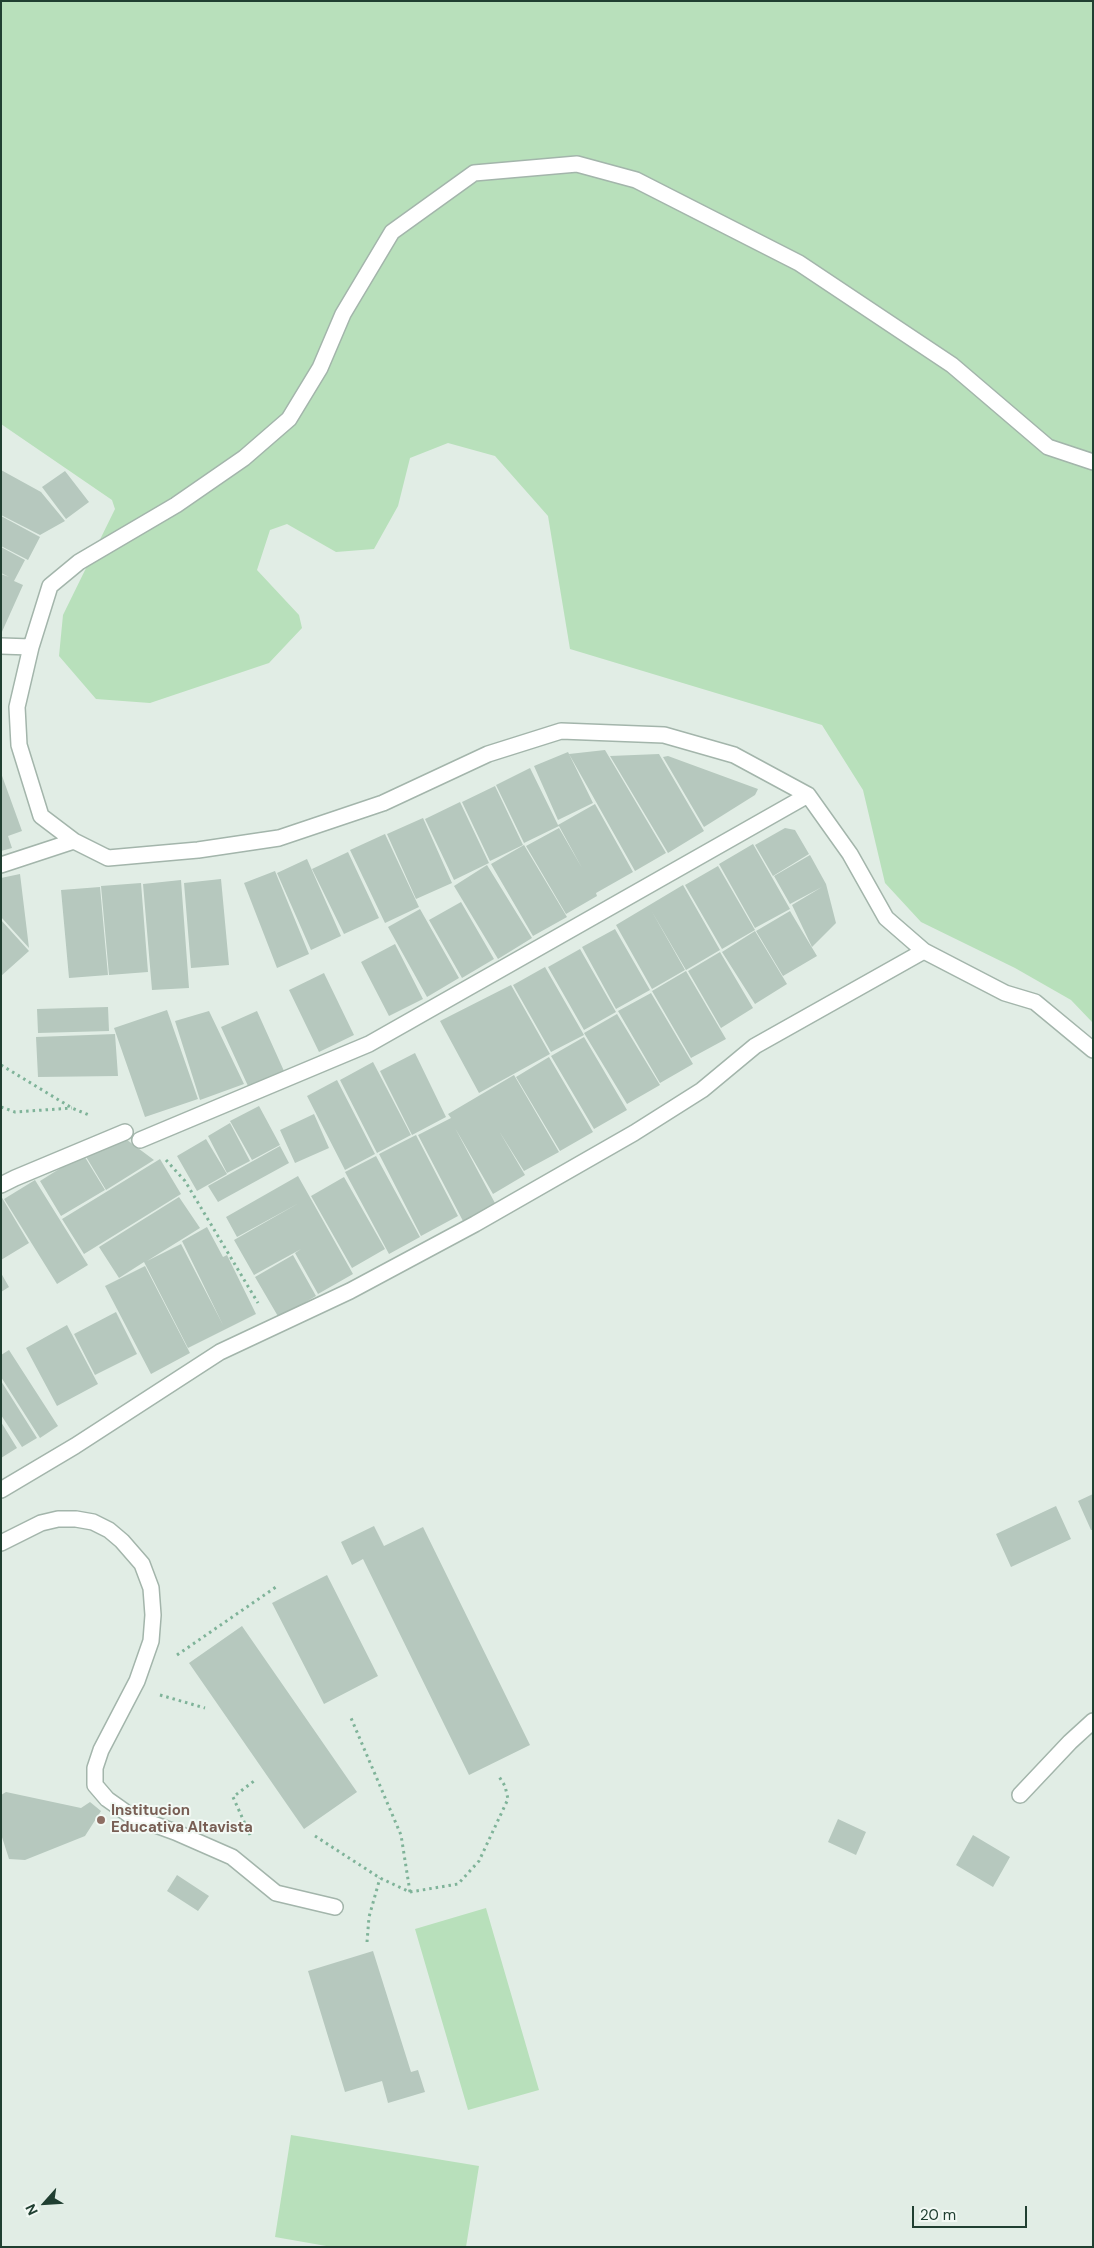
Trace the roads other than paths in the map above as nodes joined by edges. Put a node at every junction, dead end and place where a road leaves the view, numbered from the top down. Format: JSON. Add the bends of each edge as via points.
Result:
{"nodes":[{"id":1,"x":1093,"y":462,"type":"edge"},
{"id":2,"x":1,"y":646,"type":"edge"},
{"id":3,"x":31,"y":647,"type":"junction"},
{"id":4,"x":808,"y":795,"type":"junction"},
{"id":5,"x":74,"y":841,"type":"junction"},
{"id":6,"x":1,"y":865,"type":"edge"},
{"id":7,"x":924,"y":951,"type":"junction"},
{"id":8,"x":1093,"y":1050,"type":"edge"},
{"id":9,"x":125,"y":1132,"type":"road end"},
{"id":10,"x":140,"y":1140,"type":"road end"},
{"id":11,"x":1,"y":1185,"type":"edge"},
{"id":12,"x":1,"y":1490,"type":"edge"},
{"id":13,"x":1,"y":1543,"type":"edge"},
{"id":14,"x":1093,"y":1721,"type":"edge"},
{"id":15,"x":1020,"y":1795,"type":"dead end"},
{"id":16,"x":335,"y":1907,"type":"dead end"}],
"edges":[{"from":1,"to":3,"type":"street","via":[[1048,447],[952,365],[799,263],[636,180],[577,164],[474,173],[392,232],[342,314],[320,368],[290,419],[244,458],[176,505],[79,562],[50,586]]},
{"from":2,"to":3,"type":"street"},
{"from":3,"to":5,"type":"street","via":[[17,707],[19,745],[41,816]]},
{"from":4,"to":5,"type":"street","via":[[734,755],[664,735],[561,731],[488,754],[383,803],[279,838],[198,850],[108,858]]},
{"from":4,"to":7,"type":"street","via":[[850,854],[886,918]]},
{"from":4,"to":10,"type":"street","via":[[369,1044]]},
{"from":5,"to":6,"type":"street"},
{"from":7,"to":8,"type":"street","via":[[1005,993],[1035,1002]]},
{"from":7,"to":12,"type":"street","via":[[755,1046],[702,1090],[600,1152],[467,1229],[350,1291],[220,1352],[76,1446]]},
{"from":9,"to":11,"type":"street"},
{"from":13,"to":16,"type":"street","via":[[41,1523],[76,1519],[93,1522],[108,1530],[142,1564],[151,1588],[151,1641],[137,1681],[95,1768],[95,1785],[107,1799],[131,1816],[232,1858],[276,1893]]},
{"from":14,"to":15,"type":"street"}]}
